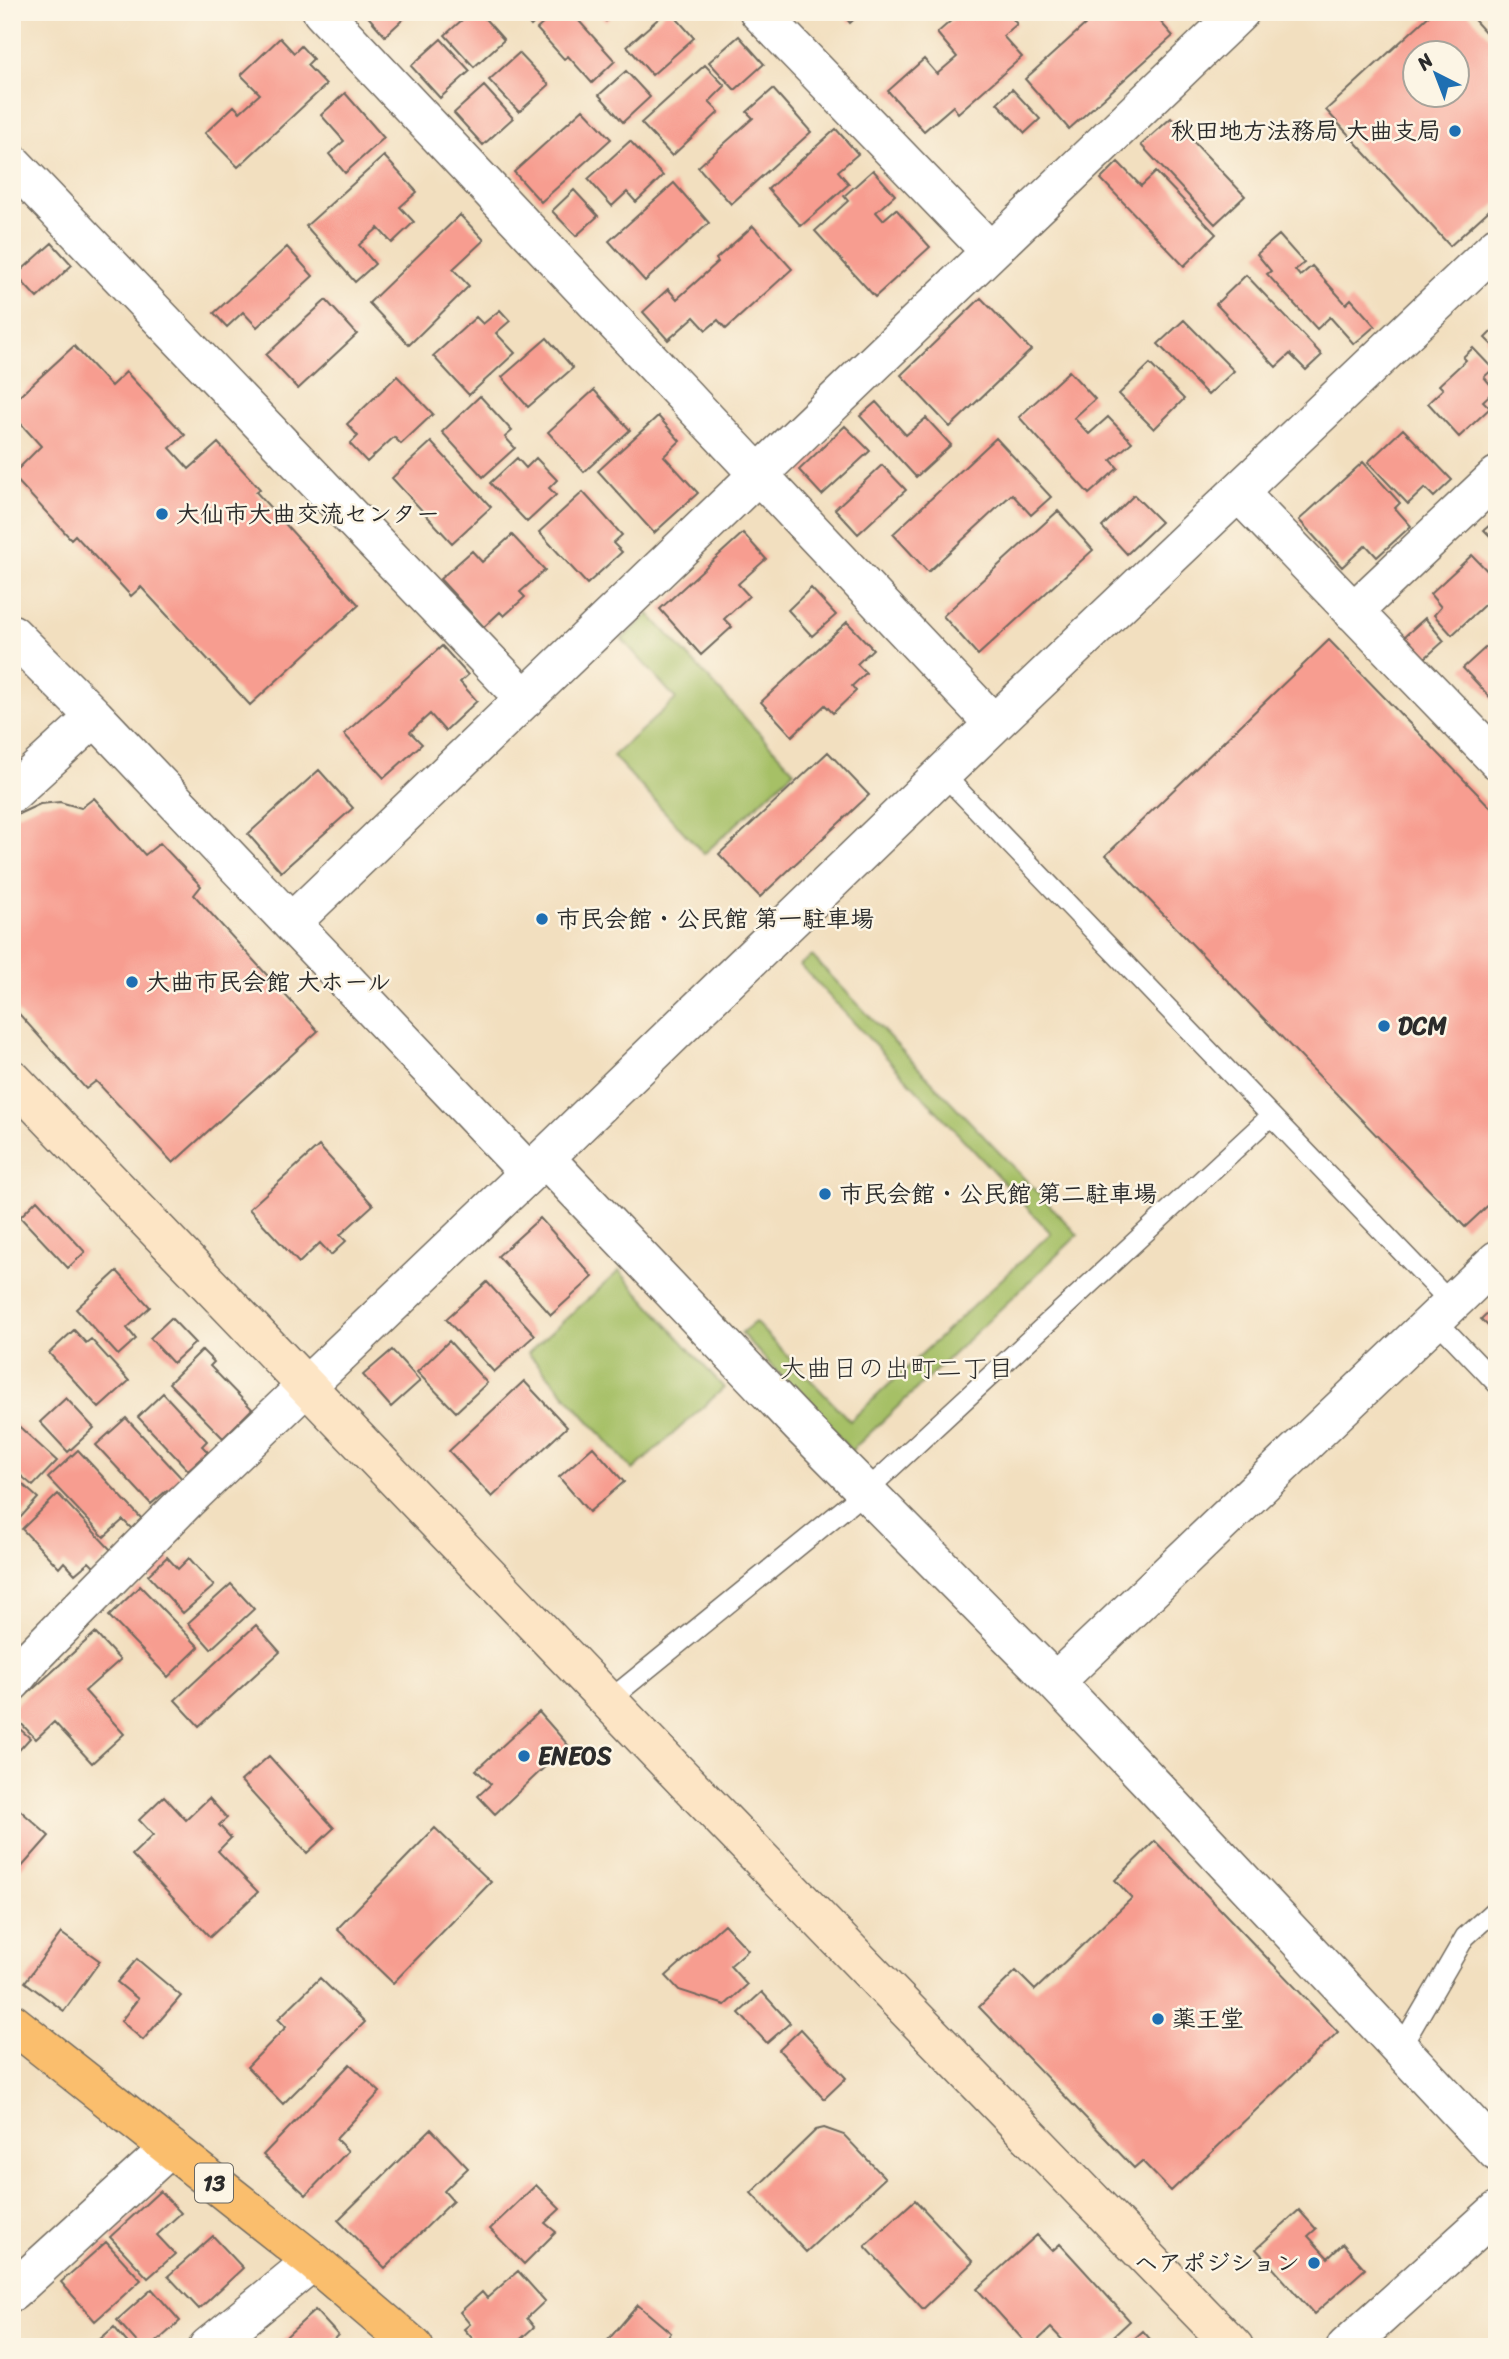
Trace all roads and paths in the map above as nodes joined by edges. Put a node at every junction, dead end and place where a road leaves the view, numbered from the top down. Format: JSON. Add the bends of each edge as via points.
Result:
{"nodes":[{"id":1,"x":321,"y":12,"type":"edge"},
{"id":2,"x":759,"y":12,"type":"edge"},
{"id":3,"x":1226,"y":17,"type":"edge"},
{"id":4,"x":12,"y":163,"type":"edge"},
{"id":5,"x":1497,"y":246,"type":"edge"},
{"id":6,"x":990,"y":251,"type":"junction"},
{"id":7,"x":758,"y":473,"type":"junction"},
{"id":8,"x":1497,"y":476,"type":"edge"},
{"id":9,"x":1239,"y":493,"type":"junction"},
{"id":10,"x":1353,"y":612,"type":"junction"},
{"id":11,"x":12,"y":634,"type":"edge"},
{"id":12,"x":525,"y":699,"type":"junction"},
{"id":13,"x":95,"y":717,"type":"junction"},
{"id":14,"x":994,"y":724,"type":"junction"},
{"id":15,"x":1497,"y":760,"type":"edge"},
{"id":16,"x":943,"y":774,"type":"junction"},
{"id":17,"x":12,"y":793,"type":"edge"},
{"id":18,"x":291,"y":923,"type":"junction"},
{"id":19,"x":12,"y":1079,"type":"edge"},
{"id":20,"x":1271,"y":1116,"type":"junction"},
{"id":21,"x":537,"y":1166,"type":"junction"},
{"id":22,"x":1497,"y":1259,"type":"edge"},
{"id":23,"x":1443,"y":1311,"type":"junction"},
{"id":24,"x":1497,"y":1384,"type":"edge"},
{"id":25,"x":306,"y":1387,"type":"junction"},
{"id":26,"x":865,"y":1492,"type":"junction"},
{"id":27,"x":12,"y":1682,"type":"edge"},
{"id":28,"x":1055,"y":1682,"type":"junction"},
{"id":29,"x":608,"y":1701,"type":"junction"},
{"id":30,"x":1497,"y":1908,"type":"edge"},
{"id":31,"x":12,"y":2023,"type":"edge"},
{"id":32,"x":1400,"y":2049,"type":"junction"},
{"id":33,"x":170,"y":2148,"type":"junction"},
{"id":34,"x":1497,"y":2152,"type":"edge"},
{"id":35,"x":1497,"y":2211,"type":"edge"},
{"id":36,"x":313,"y":2262,"type":"junction"},
{"id":37,"x":12,"y":2292,"type":"edge"},
{"id":38,"x":208,"y":2347,"type":"edge"},
{"id":39,"x":414,"y":2347,"type":"edge"},
{"id":40,"x":1234,"y":2347,"type":"edge"},
{"id":41,"x":1346,"y":2347,"type":"edge"}],
"edges":[{"from":1,"to":7,"type":"street"},
{"from":2,"to":6,"type":"street"},
{"from":3,"to":6,"type":"street"},
{"from":4,"to":12,"type":"street"},
{"from":5,"to":9,"type":"street"},
{"from":6,"to":7,"type":"street"},
{"from":7,"to":12,"type":"street"},
{"from":7,"to":14,"type":"street"},
{"from":8,"to":10,"type":"street"},
{"from":9,"to":10,"type":"street"},
{"from":9,"to":14,"type":"street"},
{"from":10,"to":15,"type":"street"},
{"from":11,"to":13,"type":"street"},
{"from":12,"to":18,"type":"street"},
{"from":13,"to":17,"type":"street"},
{"from":13,"to":18,"type":"street"},
{"from":14,"to":16,"type":"street"},
{"from":16,"to":20,"type":"lane"},
{"from":16,"to":21,"type":"street"},
{"from":18,"to":21,"type":"street"},
{"from":19,"to":25,"type":"street"},
{"from":20,"to":23,"type":"lane"},
{"from":20,"to":26,"type":"lane"},
{"from":21,"to":25,"type":"street"},
{"from":21,"to":26,"type":"street"},
{"from":22,"to":23,"type":"street"},
{"from":23,"to":24,"type":"lane"},
{"from":23,"to":28,"type":"street"},
{"from":25,"to":27,"type":"street","via":[[186,1501]]},
{"from":25,"to":29,"type":"street"},
{"from":26,"to":28,"type":"street"},
{"from":26,"to":29,"type":"lane"},
{"from":28,"to":32,"type":"street"},
{"from":29,"to":40,"type":"street"},
{"from":30,"to":32,"type":"lane","via":[[1465,1937]]},
{"from":31,"to":33,"type":"main road","number":"13"},
{"from":32,"to":34,"type":"street"},
{"from":33,"to":36,"type":"main road","number":"13"},
{"from":33,"to":37,"type":"street"},
{"from":35,"to":41,"type":"street"},
{"from":36,"to":38,"type":"street"},
{"from":36,"to":39,"type":"main road","number":"13"}]}
